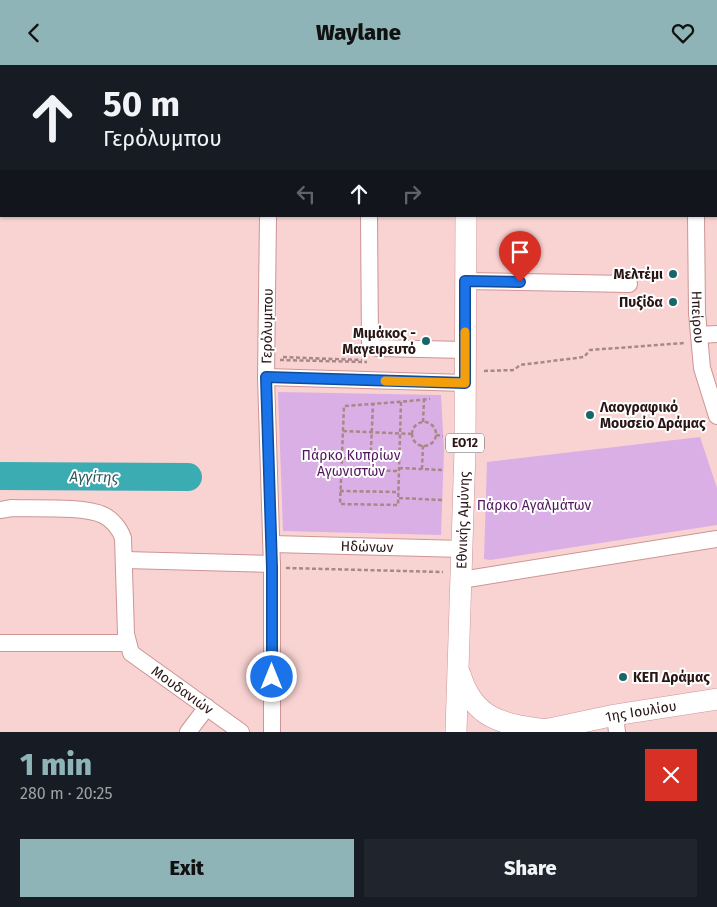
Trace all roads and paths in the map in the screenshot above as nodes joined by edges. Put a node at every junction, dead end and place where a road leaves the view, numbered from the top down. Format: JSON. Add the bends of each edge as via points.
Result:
{"nodes":[{"id":1,"x":268,"y":217,"type":"edge"},
{"id":2,"x":369,"y":217,"type":"edge"},
{"id":3,"x":466,"y":217,"type":"edge"},
{"id":4,"x":696,"y":217,"type":"edge"},
{"id":5,"x":465,"y":281,"type":"junction"},
{"id":6,"x":629,"y":284,"type":"dead end"},
{"id":7,"x":717,"y":334,"type":"edge"},
{"id":8,"x":699,"y":339,"type":"junction"},
{"id":9,"x":465,"y":350,"type":"junction"},
{"id":10,"x":266,"y":358,"type":"junction"},
{"id":11,"x":369,"y":362,"type":"dead end"},
{"id":12,"x":266,"y":377,"type":"junction"},
{"id":13,"x":465,"y":377,"type":"junction"},
{"id":14,"x":433,"y":399,"type":"dead end"},
{"id":15,"x":424,"y":400,"type":"junction"},
{"id":16,"x":401,"y":402,"type":"junction"},
{"id":17,"x":373,"y":404,"type":"junction"},
{"id":18,"x":716,"y":410,"type":"edge"},
{"id":19,"x":423,"y":422,"type":"junction"},
{"id":20,"x":343,"y":431,"type":"junction"},
{"id":21,"x":372,"y":432,"type":"junction"},
{"id":22,"x":400,"y":433,"type":"junction"},
{"id":23,"x":413,"y":434,"type":"junction"},
{"id":24,"x":436,"y":435,"type":"junction"},
{"id":25,"x":443,"y":436,"type":"dead end"},
{"id":26,"x":423,"y":445,"type":"junction"},
{"id":27,"x":342,"y":458,"type":"junction"},
{"id":28,"x":371,"y":459,"type":"junction"},
{"id":29,"x":400,"y":459,"type":"junction"},
{"id":30,"x":422,"y":469,"type":"junction"},
{"id":31,"x":341,"y":470,"type":"junction"},
{"id":32,"x":399,"y":470,"type":"junction"},
{"id":33,"x":443,"y":470,"type":"dead end"},
{"id":34,"x":370,"y":471,"type":"junction"},
{"id":35,"x":340,"y":491,"type":"junction"},
{"id":36,"x":399,"y":493,"type":"junction"},
{"id":37,"x":398,"y":498,"type":"junction"},
{"id":38,"x":442,"y":499,"type":"dead end"},
{"id":39,"x":0,"y":510,"type":"edge"},
{"id":40,"x":717,"y":539,"type":"edge"},
{"id":41,"x":463,"y":549,"type":"junction"},
{"id":42,"x":272,"y":558,"type":"junction"},
{"id":43,"x":125,"y":560,"type":"junction"},
{"id":44,"x":462,"y":577,"type":"junction"},
{"id":45,"x":0,"y":643,"type":"edge"},
{"id":46,"x":128,"y":643,"type":"junction"},
{"id":47,"x":458,"y":669,"type":"junction"},
{"id":48,"x":717,"y":699,"type":"edge"},
{"id":49,"x":207,"y":707,"type":"junction"},
{"id":50,"x":616,"y":723,"type":"edge"},
{"id":51,"x":541,"y":731,"type":"edge"},
{"id":52,"x":188,"y":732,"type":"edge"},
{"id":53,"x":241,"y":732,"type":"edge"},
{"id":54,"x":272,"y":732,"type":"edge"},
{"id":55,"x":456,"y":732,"type":"edge"}],
"edges":[{"from":1,"to":10,"type":"street","name":"Γερόλυμπου"},
{"from":2,"to":9,"type":"street","via":[[370,345],[377,348]]},
{"from":3,"to":5,"type":"main road","name":"Εθνικής Αμύνης","number":"ΕΟ12"},
{"from":4,"to":8,"type":"street","name":"Ηπείρου"},
{"from":5,"to":6,"type":"street"},
{"from":5,"to":9,"type":"main road","name":"Εθνικής Αμύνης","number":"ΕΟ12"},
{"from":7,"to":8,"type":"street"},
{"from":8,"to":13,"type":"path","via":[[590,350],[584,357],[520,365],[514,370]]},
{"from":8,"to":18,"type":"street","name":"Ηπείρου","via":[[703,372]]},
{"from":9,"to":13,"type":"main road","name":"Εθνικής Αμύνης","number":"ΕΟ12"},
{"from":10,"to":11,"type":"path"},
{"from":10,"to":12,"type":"street","name":"Γερόλυμπου"},
{"from":12,"to":13,"type":"street"},
{"from":12,"to":42,"type":"street","name":"Γερόλυμπου"},
{"from":13,"to":41,"type":"main road","name":"Εθνικής Αμύνης","number":"ΕΟ12"},
{"from":14,"to":15,"type":"path"},
{"from":15,"to":16,"type":"path"},
{"from":15,"to":19,"type":"path"},
{"from":16,"to":17,"type":"path"},
{"from":16,"to":22,"type":"path"},
{"from":17,"to":20,"type":"path","via":[[344,406]]},
{"from":17,"to":21,"type":"path"},
{"from":19,"to":23,"type":"path","via":[[415,427]]},
{"from":19,"to":24,"type":"path","via":[[432,426]]},
{"from":20,"to":21,"type":"path"},
{"from":20,"to":27,"type":"path"},
{"from":21,"to":22,"type":"path"},
{"from":21,"to":28,"type":"path"},
{"from":22,"to":23,"type":"path"},
{"from":22,"to":29,"type":"path"},
{"from":23,"to":26,"type":"path","via":[[415,441]]},
{"from":24,"to":25,"type":"path"},
{"from":24,"to":26,"type":"path","via":[[432,443]]},
{"from":26,"to":30,"type":"path"},
{"from":27,"to":28,"type":"path"},
{"from":27,"to":31,"type":"path"},
{"from":28,"to":29,"type":"path"},
{"from":28,"to":34,"type":"path"},
{"from":29,"to":32,"type":"path"},
{"from":30,"to":32,"type":"path"},
{"from":30,"to":33,"type":"path"},
{"from":31,"to":34,"type":"path"},
{"from":31,"to":35,"type":"path"},
{"from":32,"to":34,"type":"path"},
{"from":32,"to":36,"type":"path"},
{"from":35,"to":36,"type":"path"},
{"from":35,"to":37,"type":"path","via":[[340,504],[398,505]]},
{"from":36,"to":37,"type":"path"},
{"from":37,"to":38,"type":"path"},
{"from":39,"to":43,"type":"street","via":[[70,510],[102,514],[121,532]]},
{"from":40,"to":44,"type":"street"},
{"from":41,"to":42,"type":"street","name":"Ηδώνων"},
{"from":41,"to":44,"type":"main road","name":"Εθνικής Αμύνης","number":"ΕΟ12"},
{"from":42,"to":43,"type":"street","name":"Ηδώνων"},
{"from":42,"to":44,"type":"path"},
{"from":42,"to":54,"type":"street","name":"Γερόλυμπου"},
{"from":43,"to":46,"type":"street"},
{"from":44,"to":47,"type":"main road","name":"Εθνικής Αμύνης","number":"ΕΟ12"},
{"from":45,"to":46,"type":"street"},
{"from":46,"to":49,"type":"street","name":"Μουδανιών","via":[[134,657]]},
{"from":47,"to":51,"type":"main road","number":"ΕΟ12","via":[[470,699],[480,711],[504,723]]},
{"from":47,"to":55,"type":"main road","name":"Εθνικής Αμύνης","number":"ΕΟ12"},
{"from":48,"to":50,"type":"main road","name":"1ης Ιουλίου","number":"ΕΟ12"},
{"from":49,"to":52,"type":"street"},
{"from":49,"to":53,"type":"street","name":"Μουδανιών"},
{"from":50,"to":51,"type":"main road","name":"1ης Ιουλίου","number":"ΕΟ12"}]}
